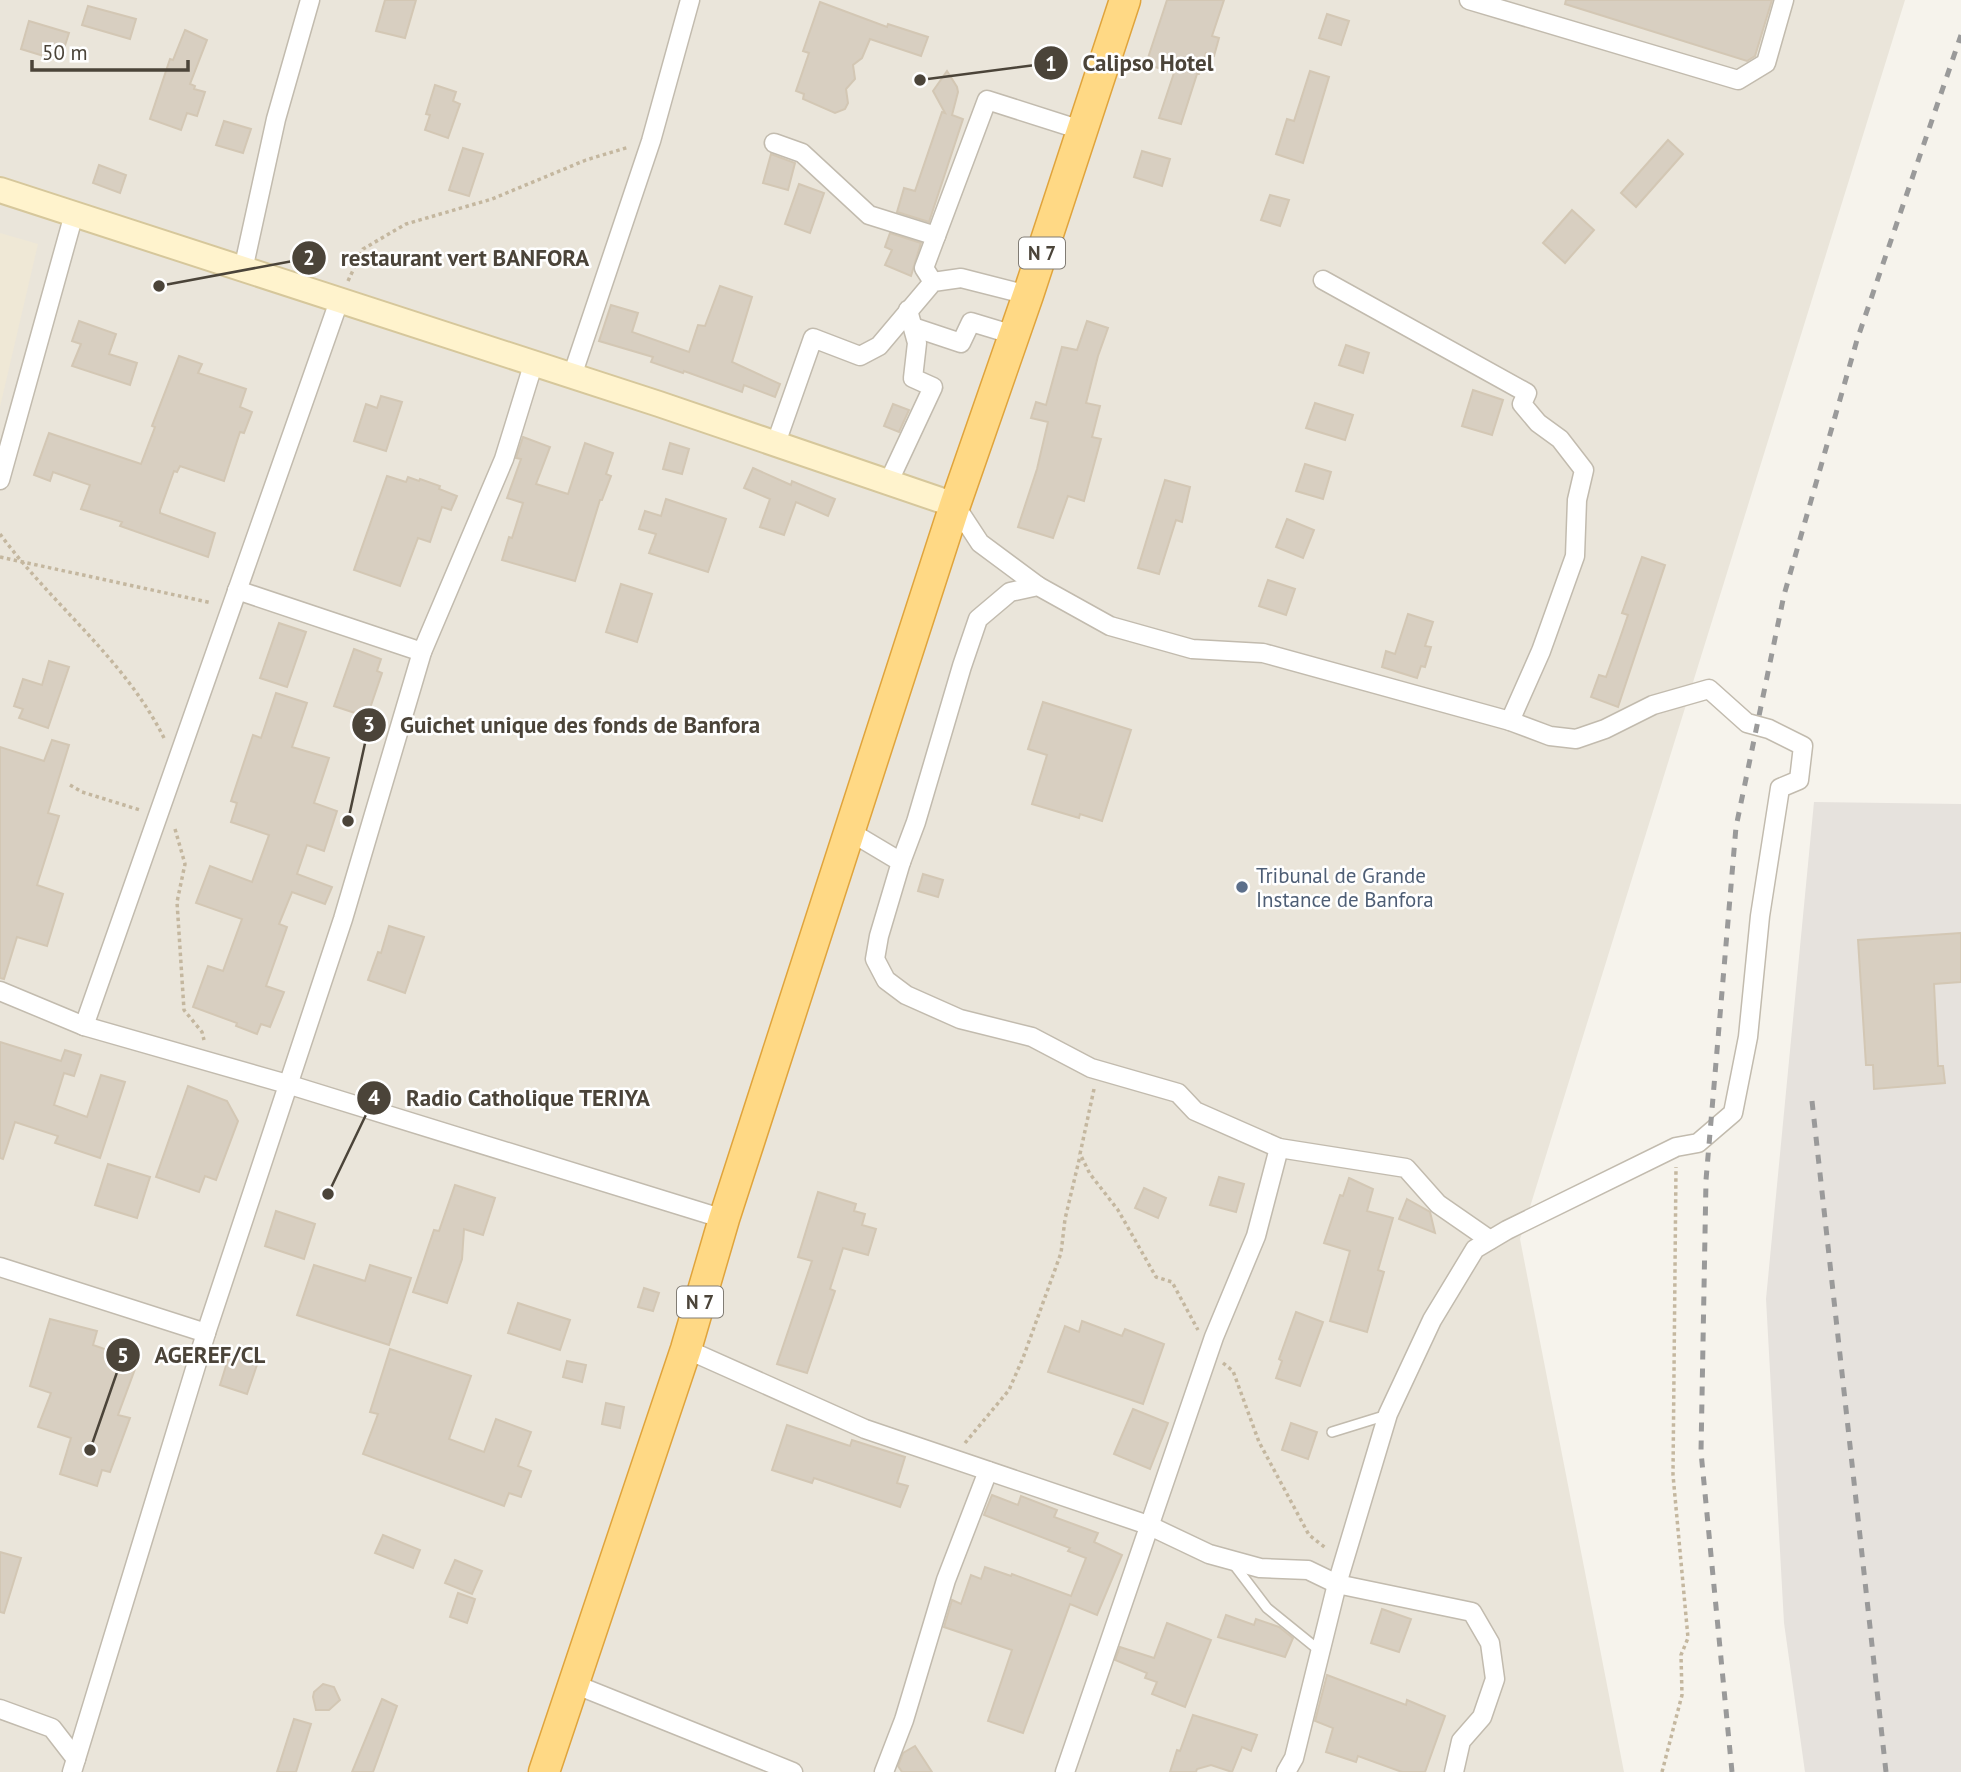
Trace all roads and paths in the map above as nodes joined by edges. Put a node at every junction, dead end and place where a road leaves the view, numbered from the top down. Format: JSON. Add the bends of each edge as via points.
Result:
{"nodes":[{"id":1,"x":310,"y":0,"type":"edge"},
{"id":2,"x":690,"y":0,"type":"edge"},
{"id":3,"x":1125,"y":0,"type":"edge"},
{"id":4,"x":1469,"y":0,"type":"edge"},
{"id":5,"x":1784,"y":0,"type":"edge"},
{"id":6,"x":1082,"y":130,"type":"junction"},
{"id":7,"x":651,"y":141,"type":"junction"},
{"id":8,"x":774,"y":143,"type":"dead end"},
{"id":9,"x":0,"y":190,"type":"edge"},
{"id":10,"x":75,"y":214,"type":"junction"},
{"id":11,"x":936,"y":236,"type":"junction"},
{"id":12,"x":243,"y":270,"type":"junction"},
{"id":13,"x":1323,"y":280,"type":"dead end"},
{"id":14,"x":933,"y":282,"type":"junction"},
{"id":15,"x":1028,"y":295,"type":"junction"},
{"id":16,"x":339,"y":301,"type":"junction"},
{"id":17,"x":910,"y":318,"type":"junction"},
{"id":18,"x":1014,"y":335,"type":"junction"},
{"id":19,"x":533,"y":365,"type":"junction"},
{"id":20,"x":572,"y":376,"type":"junction"},
{"id":21,"x":776,"y":443,"type":"junction"},
{"id":22,"x":0,"y":480,"type":"edge"},
{"id":23,"x":889,"y":481,"type":"junction"},
{"id":24,"x":955,"y":505,"type":"junction"},
{"id":25,"x":0,"y":534,"type":"edge"},
{"id":26,"x":0,"y":557,"type":"edge"},
{"id":27,"x":21,"y":562,"type":"junction"},
{"id":28,"x":1038,"y":586,"type":"junction"},
{"id":29,"x":234,"y":599,"type":"junction"},
{"id":30,"x":422,"y":652,"type":"junction"},
{"id":31,"x":1510,"y":720,"type":"junction"},
{"id":32,"x":177,"y":764,"type":"junction"},
{"id":33,"x":70,"y":785,"type":"dead end"},
{"id":34,"x":161,"y":808,"type":"junction"},
{"id":35,"x":849,"y":831,"type":"junction"},
{"id":36,"x":901,"y":862,"type":"junction"},
{"id":37,"x":0,"y":991,"type":"edge"},
{"id":38,"x":84,"y":1026,"type":"junction"},
{"id":39,"x":212,"y":1062,"type":"junction"},
{"id":40,"x":1086,"y":1065,"type":"junction"},
{"id":41,"x":287,"y":1084,"type":"junction"},
{"id":42,"x":1676,"y":1147,"type":"junction"},
{"id":43,"x":1279,"y":1148,"type":"junction"},
{"id":44,"x":1080,"y":1154,"type":"junction"},
{"id":45,"x":724,"y":1219,"type":"junction"},
{"id":46,"x":1490,"y":1240,"type":"junction"},
{"id":47,"x":0,"y":1267,"type":"edge"},
{"id":48,"x":206,"y":1333,"type":"junction"},
{"id":49,"x":687,"y":1349,"type":"junction"},
{"id":50,"x":1209,"y":1352,"type":"junction"},
{"id":51,"x":1388,"y":1415,"type":"junction"},
{"id":52,"x":1332,"y":1432,"type":"dead end"},
{"id":53,"x":952,"y":1458,"type":"junction"},
{"id":54,"x":988,"y":1471,"type":"junction"},
{"id":55,"x":1148,"y":1525,"type":"junction"},
{"id":56,"x":1231,"y":1560,"type":"junction"},
{"id":57,"x":1337,"y":1584,"type":"junction"},
{"id":58,"x":1320,"y":1651,"type":"junction"},
{"id":59,"x":574,"y":1684,"type":"junction"},
{"id":60,"x":0,"y":1709,"type":"edge"},
{"id":61,"x":74,"y":1766,"type":"edge"},
{"id":62,"x":544,"y":1772,"type":"edge"},
{"id":63,"x":793,"y":1772,"type":"edge"},
{"id":64,"x":884,"y":1772,"type":"edge"},
{"id":65,"x":1065,"y":1772,"type":"edge"},
{"id":66,"x":1287,"y":1772,"type":"edge"},
{"id":67,"x":1454,"y":1772,"type":"edge"},
{"id":68,"x":1662,"y":1772,"type":"edge"}],
"edges":[{"from":1,"to":12,"type":"street","via":[[276,119]]},
{"from":2,"to":7,"type":"street"},
{"from":3,"to":6,"type":"highway","number":"N 7"},
{"from":4,"to":5,"type":"street","via":[[1738,80],[1766,63]]},
{"from":6,"to":11,"type":"street","via":[[987,100]]},
{"from":6,"to":15,"type":"highway","number":"N 7"},
{"from":7,"to":16,"type":"path","via":[[406,224],[363,249]]},
{"from":7,"to":20,"type":"street"},
{"from":8,"to":11,"type":"street","via":[[802,153],[869,215]]},
{"from":9,"to":10,"type":"main road"},
{"from":10,"to":12,"type":"main road"},
{"from":10,"to":22,"type":"street"},
{"from":11,"to":14,"type":"street","via":[[924,268]]},
{"from":12,"to":16,"type":"main road"},
{"from":13,"to":31,"type":"street","via":[[1527,393],[1522,404],[1560,439],[1584,470],[1577,500],[1575,556]]},
{"from":14,"to":15,"type":"street","via":[[961,278]]},
{"from":14,"to":17,"type":"street"},
{"from":15,"to":18,"type":"highway","number":"N 7"},
{"from":16,"to":19,"type":"main road"},
{"from":16,"to":29,"type":"street"},
{"from":17,"to":18,"type":"street","via":[[961,343],[971,322]]},
{"from":17,"to":21,"type":"street","via":[[860,356],[813,338]]},
{"from":17,"to":23,"type":"street","via":[[916,343],[913,378],[933,387]]},
{"from":18,"to":24,"type":"highway","number":"N 7"},
{"from":19,"to":20,"type":"main road"},
{"from":19,"to":30,"type":"street","via":[[503,459]]},
{"from":20,"to":21,"type":"main road"},
{"from":21,"to":23,"type":"main road"},
{"from":23,"to":24,"type":"main road"},
{"from":24,"to":28,"type":"street","via":[[980,543]]},
{"from":24,"to":35,"type":"highway","number":"N 7"},
{"from":25,"to":27,"type":"path"},
{"from":26,"to":27,"type":"path"},
{"from":27,"to":29,"type":"path"},
{"from":27,"to":32,"type":"path","via":[[132,685]]},
{"from":28,"to":31,"type":"street","via":[[1110,626],[1192,649],[1263,653]]},
{"from":28,"to":36,"type":"street","via":[[1010,592],[978,619]]},
{"from":29,"to":30,"type":"street"},
{"from":29,"to":32,"type":"street"},
{"from":30,"to":41,"type":"street","via":[[343,919]]},
{"from":31,"to":42,"type":"street","via":[[1550,736],[1577,739],[1653,705],[1709,689],[1747,723],[1802,746],[1799,780],[1780,788],[1760,916],[1748,1037],[1733,1113],[1698,1143]]},
{"from":32,"to":34,"type":"street"},
{"from":33,"to":34,"type":"path","via":[[82,792]]},
{"from":34,"to":38,"type":"street"},
{"from":34,"to":39,"type":"path","via":[[185,864],[177,902],[184,1010],[202,1032]]},
{"from":35,"to":36,"type":"street"},
{"from":35,"to":45,"type":"highway","number":"N 7"},
{"from":36,"to":40,"type":"street","via":[[875,959],[886,980],[906,995],[960,1019],[1032,1037]]},
{"from":37,"to":38,"type":"street"},
{"from":38,"to":39,"type":"street"},
{"from":39,"to":41,"type":"street"},
{"from":40,"to":43,"type":"street","via":[[1178,1093],[1195,1111]]},
{"from":40,"to":44,"type":"path","via":[[1094,1088]]},
{"from":41,"to":45,"type":"street"},
{"from":41,"to":48,"type":"street"},
{"from":42,"to":46,"type":"street"},
{"from":42,"to":68,"type":"path","via":[[1673,1475],[1688,1637],[1681,1655],[1682,1695]]},
{"from":43,"to":46,"type":"street","via":[[1406,1168],[1438,1204]]},
{"from":43,"to":50,"type":"street","via":[[1256,1236]]},
{"from":44,"to":50,"type":"path","via":[[1156,1277],[1172,1282]]},
{"from":44,"to":53,"type":"path","via":[[1061,1253],[1023,1359],[1009,1390]]},
{"from":45,"to":49,"type":"highway","number":"N 7"},
{"from":46,"to":51,"type":"street","via":[[1475,1249],[1432,1320]]},
{"from":47,"to":48,"type":"street"},
{"from":48,"to":61,"type":"street"},
{"from":49,"to":53,"type":"street","via":[[865,1429]]},
{"from":49,"to":59,"type":"highway","number":"N 7"},
{"from":50,"to":55,"type":"street"},
{"from":50,"to":57,"type":"path","via":[[1233,1371],[1259,1442],[1309,1535],[1333,1559]]},
{"from":51,"to":52,"type":"lane"},
{"from":51,"to":57,"type":"street"},
{"from":53,"to":54,"type":"street"},
{"from":54,"to":55,"type":"street"},
{"from":54,"to":64,"type":"street","via":[[946,1580]]},
{"from":55,"to":56,"type":"street"},
{"from":55,"to":65,"type":"street"},
{"from":56,"to":57,"type":"street","via":[[1260,1568],[1308,1570]]},
{"from":56,"to":58,"type":"lane","via":[[1267,1608]]},
{"from":57,"to":58,"type":"street"},
{"from":57,"to":67,"type":"street","via":[[1472,1612],[1490,1643],[1494,1679],[1482,1717],[1461,1741]]},
{"from":58,"to":66,"type":"street"},
{"from":59,"to":62,"type":"highway","number":"N 7"},
{"from":59,"to":63,"type":"street"},
{"from":60,"to":61,"type":"street","via":[[51,1728]]}]}
